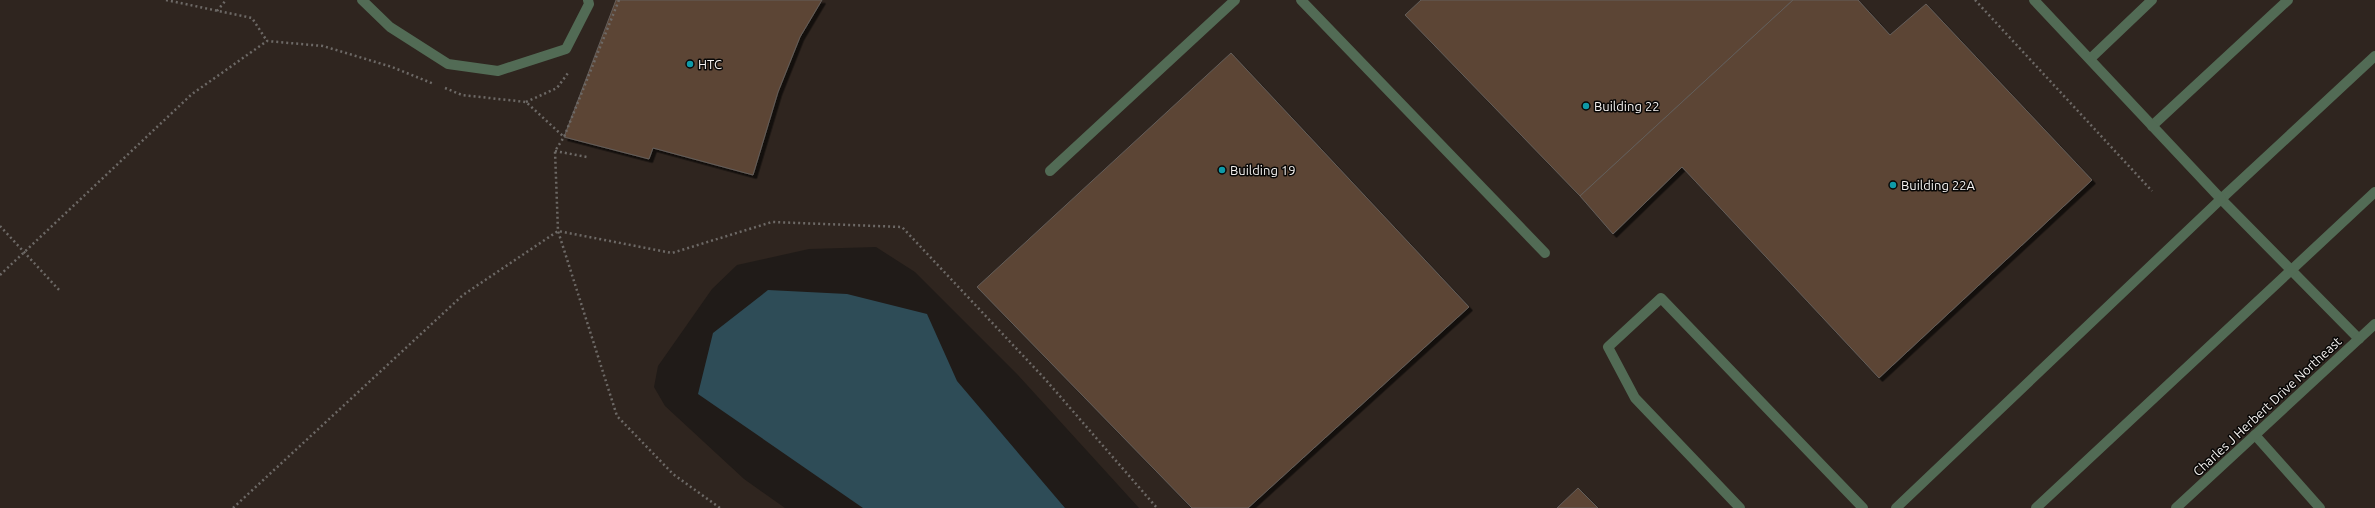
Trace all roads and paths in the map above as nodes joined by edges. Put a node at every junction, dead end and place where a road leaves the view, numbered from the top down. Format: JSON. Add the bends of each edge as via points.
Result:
{"nodes":[{"id":1,"x":166,"y":0,"type":"edge"},
{"id":2,"x":226,"y":0,"type":"edge"},
{"id":3,"x":362,"y":0,"type":"edge"},
{"id":4,"x":588,"y":0,"type":"edge"},
{"id":5,"x":619,"y":0,"type":"edge"},
{"id":6,"x":1235,"y":0,"type":"edge"},
{"id":7,"x":1301,"y":0,"type":"edge"},
{"id":8,"x":1975,"y":0,"type":"edge"},
{"id":9,"x":2034,"y":0,"type":"edge"},
{"id":10,"x":2152,"y":0,"type":"edge"},
{"id":11,"x":2288,"y":0,"type":"edge"},
{"id":12,"x":218,"y":11,"type":"junction"},
{"id":13,"x":267,"y":41,"type":"junction"},
{"id":14,"x":2375,"y":56,"type":"edge"},
{"id":15,"x":2090,"y":59,"type":"junction"},
{"id":16,"x":2152,"y":126,"type":"junction"},
{"id":17,"x":564,"y":137,"type":"junction"},
{"id":18,"x":555,"y":151,"type":"junction"},
{"id":19,"x":587,"y":157,"type":"dead end"},
{"id":20,"x":1050,"y":171,"type":"dead end"},
{"id":21,"x":2152,"y":191,"type":"dead end"},
{"id":22,"x":2375,"y":192,"type":"edge"},
{"id":23,"x":2221,"y":199,"type":"junction"},
{"id":24,"x":0,"y":226,"type":"edge"},
{"id":25,"x":558,"y":231,"type":"junction"},
{"id":26,"x":24,"y":252,"type":"junction"},
{"id":27,"x":1545,"y":253,"type":"dead end"},
{"id":28,"x":2291,"y":270,"type":"junction"},
{"id":29,"x":0,"y":275,"type":"edge"},
{"id":30,"x":60,"y":291,"type":"dead end"},
{"id":31,"x":2375,"y":324,"type":"edge"},
{"id":32,"x":2359,"y":339,"type":"junction"},
{"id":33,"x":2255,"y":435,"type":"junction"},
{"id":34,"x":233,"y":508,"type":"edge"},
{"id":35,"x":720,"y":508,"type":"edge"},
{"id":36,"x":1157,"y":508,"type":"edge"},
{"id":37,"x":1740,"y":508,"type":"edge"},
{"id":38,"x":1862,"y":508,"type":"edge"},
{"id":39,"x":1896,"y":508,"type":"edge"},
{"id":40,"x":2036,"y":508,"type":"edge"},
{"id":41,"x":2176,"y":508,"type":"edge"},
{"id":42,"x":2320,"y":508,"type":"edge"}],
"edges":[{"from":1,"to":12,"type":"path"},
{"from":2,"to":12,"type":"path"},
{"from":3,"to":4,"type":"street","via":[[390,27],[448,64],[498,71],[566,48],[589,4]]},
{"from":5,"to":17,"type":"path"},
{"from":6,"to":20,"type":"street"},
{"from":7,"to":27,"type":"street"},
{"from":8,"to":21,"type":"path"},
{"from":9,"to":15,"type":"street"},
{"from":10,"to":15,"type":"street"},
{"from":11,"to":16,"type":"street"},
{"from":12,"to":13,"type":"path","via":[[252,18]]},
{"from":13,"to":17,"type":"path","via":[[323,46],[392,67],[462,95],[526,102]]},
{"from":13,"to":26,"type":"path","via":[[192,94]]},
{"from":14,"to":23,"type":"street"},
{"from":15,"to":16,"type":"street"},
{"from":16,"to":23,"type":"street"},
{"from":17,"to":18,"type":"path"},
{"from":18,"to":19,"type":"path"},
{"from":18,"to":25,"type":"path"},
{"from":22,"to":28,"type":"street"},
{"from":23,"to":28,"type":"street"},
{"from":23,"to":39,"type":"street"},
{"from":24,"to":26,"type":"path"},
{"from":25,"to":34,"type":"path","via":[[463,295]]},
{"from":25,"to":35,"type":"path","via":[[617,416],[673,474]]},
{"from":25,"to":36,"type":"path","via":[[672,253],[772,222],[902,227],[1045,380]]},
{"from":26,"to":29,"type":"path"},
{"from":26,"to":30,"type":"path"},
{"from":28,"to":32,"type":"street"},
{"from":28,"to":40,"type":"street"},
{"from":31,"to":32,"type":"street","name":"Charles J Herbert Drive Northeast"},
{"from":32,"to":33,"type":"street","name":"Charles J Herbert Drive Northeast"},
{"from":33,"to":41,"type":"street","name":"Charles J Herbert Drive Northeast"},
{"from":33,"to":42,"type":"street"},
{"from":37,"to":38,"type":"street","via":[[1635,398],[1608,347],[1661,298]]}]}
